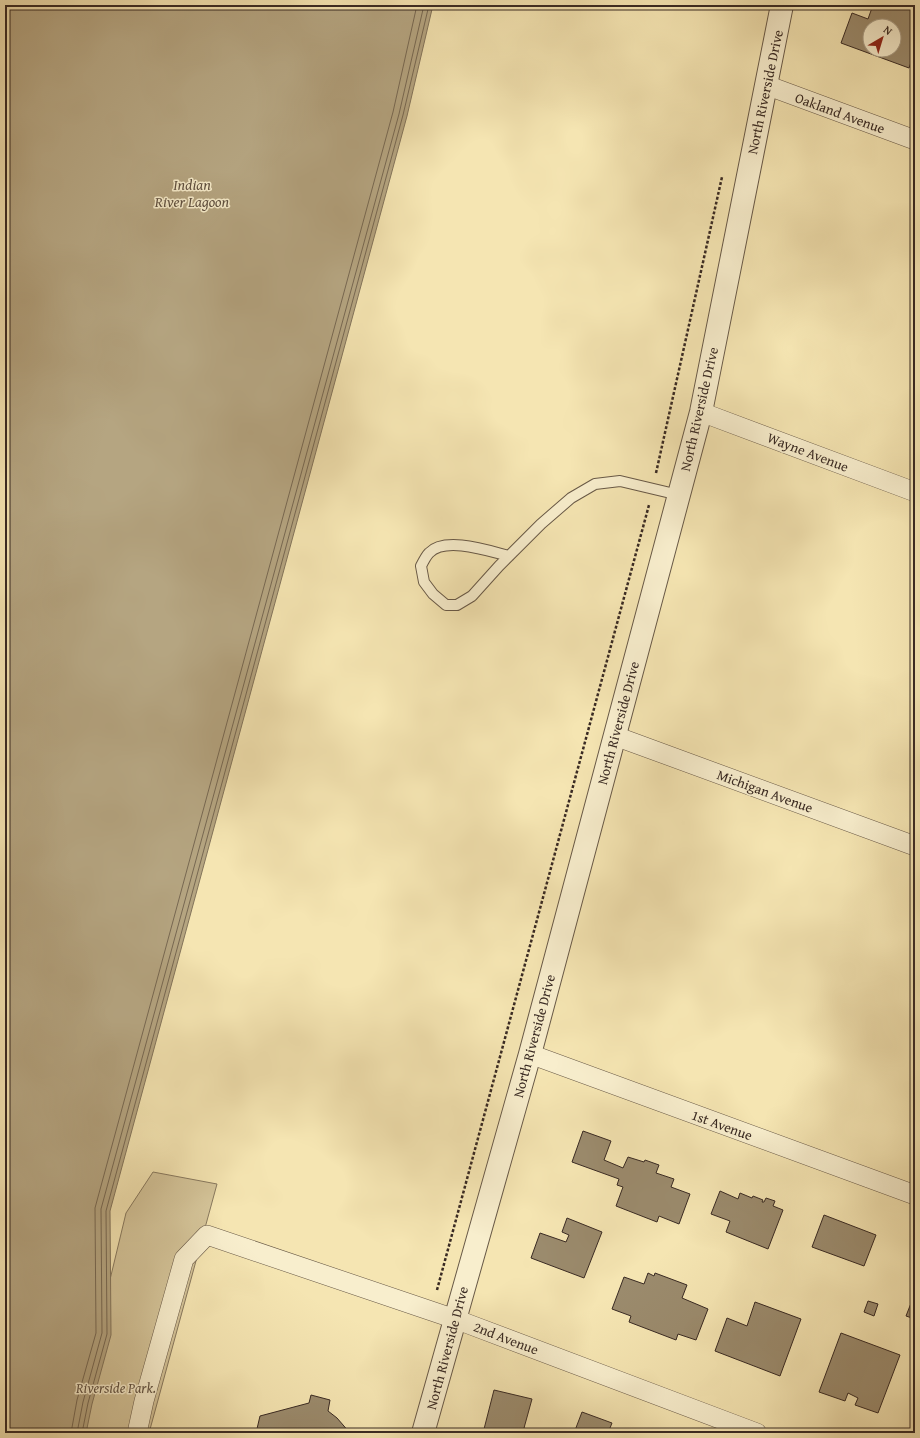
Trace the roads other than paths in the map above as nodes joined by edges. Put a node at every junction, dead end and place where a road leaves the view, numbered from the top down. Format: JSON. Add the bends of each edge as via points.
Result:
{"nodes":[{"id":1,"x":782,"y":5,"type":"edge"},
{"id":2,"x":766,"y":85,"type":"junction"},
{"id":3,"x":915,"y":140,"type":"edge"},
{"id":4,"x":701,"y":412,"type":"junction"},
{"id":5,"x":915,"y":492,"type":"edge"},
{"id":6,"x":679,"y":495,"type":"junction"},
{"id":7,"x":509,"y":556,"type":"junction"},
{"id":8,"x":614,"y":736,"type":"junction"},
{"id":9,"x":915,"y":846,"type":"edge"},
{"id":10,"x":530,"y":1054,"type":"junction"},
{"id":11,"x":915,"y":1195,"type":"edge"},
{"id":12,"x":454,"y":1319,"type":"junction"},
{"id":13,"x":137,"y":1433,"type":"edge"},
{"id":14,"x":423,"y":1433,"type":"edge"},
{"id":15,"x":757,"y":1433,"type":"edge"}],
"edges":[{"from":1,"to":2,"type":"street","name":"North Riverside Drive"},
{"from":2,"to":3,"type":"street","name":"Oakland Avenue"},
{"from":2,"to":4,"type":"street","name":"North Riverside Drive"},
{"from":4,"to":5,"type":"street","name":"Wayne Avenue"},
{"from":4,"to":6,"type":"street","name":"North Riverside Drive"},
{"from":6,"to":7,"type":"lane","via":[[620,481],[595,484],[571,498],[540,524]]},
{"from":6,"to":8,"type":"street","name":"North Riverside Drive"},
{"from":7,"to":7,"type":"lane","via":[[472,596],[457,605],[446,605],[424,582],[421,566],[429,552],[442,546],[479,548]]},
{"from":8,"to":9,"type":"street","name":"Michigan Avenue"},
{"from":8,"to":10,"type":"street","name":"North Riverside Drive"},
{"from":10,"to":11,"type":"street","name":"1st Avenue"},
{"from":10,"to":12,"type":"street","name":"North Riverside Drive"},
{"from":12,"to":13,"type":"street","name":"2nd Avenue","via":[[207,1234],[184,1259]]},
{"from":12,"to":14,"type":"street","name":"North Riverside Drive"},
{"from":12,"to":15,"type":"street","name":"2nd Avenue"}]}
